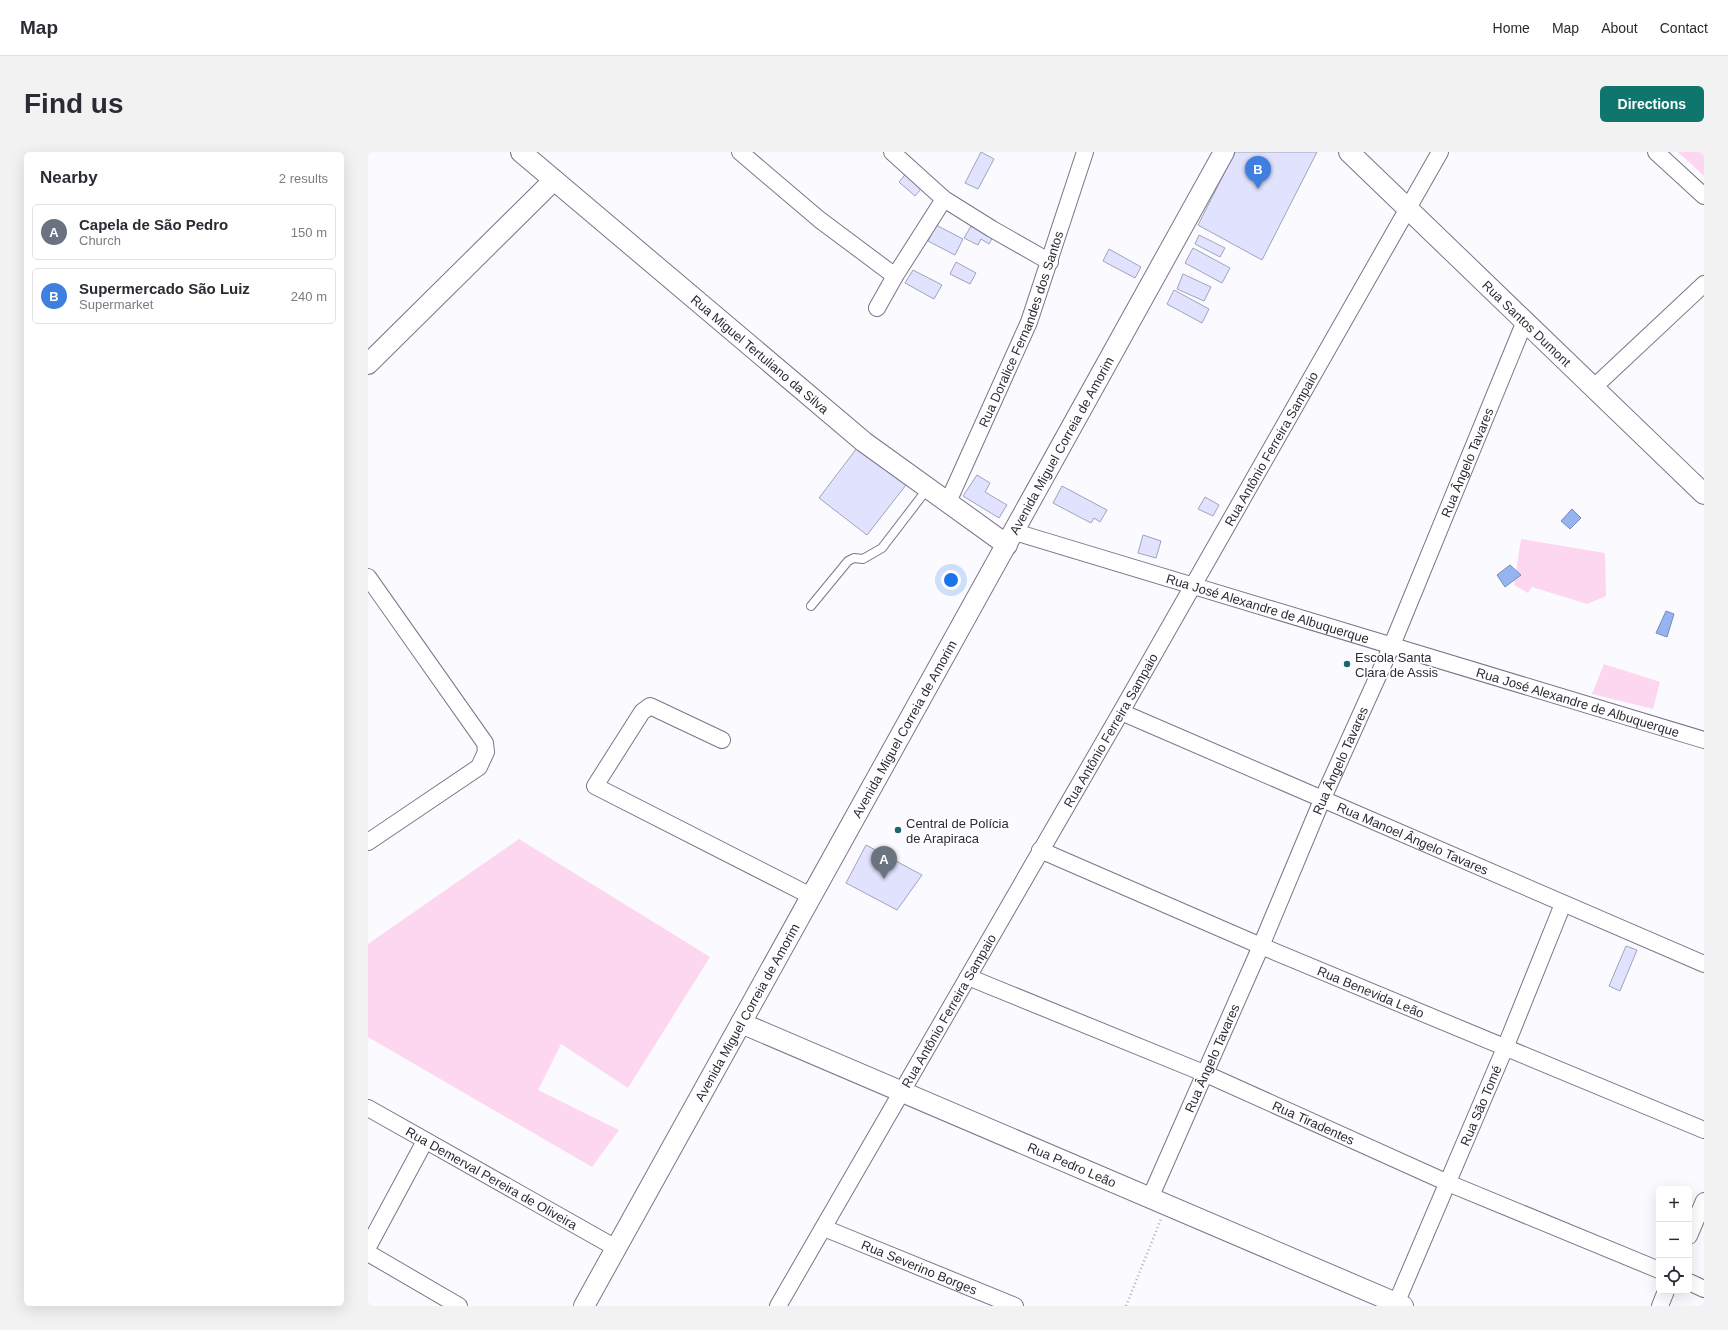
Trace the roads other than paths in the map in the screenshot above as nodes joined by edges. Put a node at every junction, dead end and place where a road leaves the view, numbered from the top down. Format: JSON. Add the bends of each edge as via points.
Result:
{"nodes":[{"id":1,"x":520,"y":152,"type":"edge"},
{"id":2,"x":740,"y":152,"type":"edge"},
{"id":3,"x":892,"y":152,"type":"edge"},
{"id":4,"x":1085,"y":152,"type":"edge"},
{"id":5,"x":1224,"y":152,"type":"edge"},
{"id":6,"x":1349,"y":152,"type":"edge"},
{"id":7,"x":1440,"y":152,"type":"edge"},
{"id":8,"x":1656,"y":152,"type":"edge"},
{"id":9,"x":554,"y":180,"type":"junction"},
{"id":10,"x":1704,"y":196,"type":"edge"},
{"id":11,"x":944,"y":199,"type":"junction"},
{"id":12,"x":1409,"y":208,"type":"junction"},
{"id":13,"x":1050,"y":262,"type":"junction"},
{"id":14,"x":895,"y":276,"type":"junction"},
{"id":15,"x":1704,"y":284,"type":"edge"},
{"id":16,"x":877,"y":308,"type":"dead end"},
{"id":17,"x":1525,"y":321,"type":"junction"},
{"id":18,"x":368,"y":364,"type":"edge"},
{"id":19,"x":1593,"y":388,"type":"junction"},
{"id":20,"x":928,"y":487,"type":"junction"},
{"id":21,"x":1704,"y":494,"type":"edge"},
{"id":22,"x":948,"y":502,"type":"junction"},
{"id":23,"x":1011,"y":538,"type":"junction"},
{"id":24,"x":368,"y":577,"type":"edge"},
{"id":25,"x":1194,"y":586,"type":"junction"},
{"id":26,"x":811,"y":606,"type":"dead end"},
{"id":27,"x":1392,"y":645,"type":"junction"},
{"id":28,"x":1121,"y":712,"type":"junction"},
{"id":29,"x":722,"y":740,"type":"dead end"},
{"id":30,"x":1704,"y":740,"type":"edge"},
{"id":31,"x":1322,"y":800,"type":"junction"},
{"id":32,"x":368,"y":842,"type":"edge"},
{"id":33,"x":1040,"y":850,"type":"junction"},
{"id":34,"x":812,"y":896,"type":"junction"},
{"id":35,"x":1563,"y":904,"type":"junction"},
{"id":36,"x":1261,"y":946,"type":"junction"},
{"id":37,"x":1704,"y":964,"type":"edge"},
{"id":38,"x":968,"y":977,"type":"junction"},
{"id":39,"x":741,"y":1023,"type":"junction"},
{"id":40,"x":1505,"y":1048,"type":"junction"},
{"id":41,"x":1206,"y":1074,"type":"junction"},
{"id":42,"x":901,"y":1092,"type":"junction"},
{"id":43,"x":368,"y":1108,"type":"edge"},
{"id":44,"x":1704,"y":1130,"type":"edge"},
{"id":45,"x":425,"y":1142,"type":"junction"},
{"id":46,"x":1448,"y":1183,"type":"junction"},
{"id":47,"x":1704,"y":1201,"type":"edge"},
{"id":48,"x":1158,"y":1202,"type":"junction"},
{"id":49,"x":824,"y":1228,"type":"junction"},
{"id":50,"x":1692,"y":1229,"type":"edge"},
{"id":51,"x":368,"y":1246,"type":"edge"},
{"id":52,"x":616,"y":1248,"type":"junction"},
{"id":53,"x":368,"y":1253,"type":"edge"},
{"id":54,"x":1656,"y":1269,"type":"edge"},
{"id":55,"x":1692,"y":1283,"type":"edge"},
{"id":56,"x":1704,"y":1289,"type":"edge"},
{"id":57,"x":1665,"y":1294,"type":"edge"},
{"id":58,"x":1398,"y":1305,"type":"edge"},
{"id":59,"x":459,"y":1306,"type":"edge"},
{"id":60,"x":584,"y":1306,"type":"edge"},
{"id":61,"x":778,"y":1306,"type":"edge"},
{"id":62,"x":1014,"y":1306,"type":"edge"},
{"id":63,"x":1660,"y":1306,"type":"edge"}],
"edges":[{"from":1,"to":9,"type":"street","name":"Rua Miguel Tertuliano da Silva"},
{"from":2,"to":14,"type":"street","via":[[820,220]]},
{"from":3,"to":11,"type":"street"},
{"from":4,"to":13,"type":"street","name":"Rua Doralice Fernandes dos Santos"},
{"from":5,"to":23,"type":"street","name":"Avenida Miguel Correia de Amorim"},
{"from":6,"to":12,"type":"street","name":"Rua Santos Dumont"},
{"from":7,"to":12,"type":"street","name":"Rua Antônio Ferreira Sampaio"},
{"from":8,"to":10,"type":"street"},
{"from":9,"to":18,"type":"street"},
{"from":9,"to":20,"type":"street","name":"Rua Miguel Tertuliano da Silva","via":[[864,442]]},
{"from":11,"to":13,"type":"street"},
{"from":11,"to":14,"type":"street"},
{"from":12,"to":17,"type":"street","name":"Rua Santos Dumont"},
{"from":12,"to":25,"type":"street","name":"Rua Antônio Ferreira Sampaio"},
{"from":13,"to":22,"type":"street","name":"Rua Doralice Fernandes dos Santos","via":[[1029,322]]},
{"from":14,"to":16,"type":"street"},
{"from":15,"to":19,"type":"street"},
{"from":17,"to":19,"type":"street","name":"Rua Santos Dumont"},
{"from":17,"to":27,"type":"street","name":"Rua Ângelo Tavares"},
{"from":19,"to":21,"type":"street","name":"Rua Santos Dumont"},
{"from":20,"to":22,"type":"street","name":"Rua Miguel Tertuliano da Silva"},
{"from":20,"to":26,"type":"lane","via":[[882,548],[863,559],[854,558],[848,561]]},
{"from":22,"to":23,"type":"street","name":"Rua Miguel Tertuliano da Silva"},
{"from":23,"to":25,"type":"street","name":"Rua José Alexandre de Albuquerque"},
{"from":23,"to":34,"type":"street","name":"Avenida Miguel Correia de Amorim"},
{"from":24,"to":32,"type":"street","via":[[485,743],[486,752],[479,766]]},
{"from":25,"to":27,"type":"street","name":"Rua José Alexandre de Albuquerque"},
{"from":25,"to":28,"type":"street","name":"Rua Antônio Ferreira Sampaio"},
{"from":27,"to":30,"type":"street","name":"Rua José Alexandre de Albuquerque"},
{"from":27,"to":31,"type":"street","name":"Rua Ângelo Tavares"},
{"from":28,"to":31,"type":"street","name":"Rua Manoel Ângelo Tavares"},
{"from":28,"to":33,"type":"street","name":"Rua Antônio Ferreira Sampaio"},
{"from":29,"to":34,"type":"street","via":[[650,706],[642,712],[595,786]]},
{"from":31,"to":35,"type":"street","name":"Rua Manoel Ângelo Tavares"},
{"from":31,"to":36,"type":"street","name":"Rua Ângelo Tavares"},
{"from":33,"to":36,"type":"street","name":"Rua Benevida Leão"},
{"from":33,"to":38,"type":"street","name":"Rua Antônio Ferreira Sampaio"},
{"from":34,"to":39,"type":"street","name":"Avenida Miguel Correia de Amorim"},
{"from":35,"to":37,"type":"street","name":"Rua Manoel Ângelo Tavares"},
{"from":35,"to":40,"type":"street","name":"Rua São Tomé"},
{"from":36,"to":40,"type":"street","name":"Rua Benevida Leão"},
{"from":36,"to":41,"type":"street","name":"Rua Ângelo Tavares"},
{"from":38,"to":41,"type":"street","name":"Rua Tiradentes"},
{"from":38,"to":42,"type":"street","name":"Rua Antônio Ferreira Sampaio"},
{"from":39,"to":42,"type":"street","name":"Rua Pedro Leão"},
{"from":39,"to":52,"type":"street","name":"Avenida Miguel Correia de Amorim"},
{"from":40,"to":44,"type":"street","name":"Rua Benevida Leão"},
{"from":40,"to":46,"type":"street","name":"Rua São Tomé"},
{"from":41,"to":46,"type":"street","name":"Rua Tiradentes"},
{"from":41,"to":48,"type":"street","name":"Rua Ângelo Tavares"},
{"from":42,"to":48,"type":"street","name":"Rua Pedro Leão"},
{"from":42,"to":49,"type":"street","name":"Rua Antônio Ferreira Sampaio"},
{"from":43,"to":45,"type":"street","name":"Rua Demerval Pereira de Oliveira"},
{"from":45,"to":51,"type":"street"},
{"from":45,"to":52,"type":"street","name":"Rua Demerval Pereira de Oliveira"},
{"from":46,"to":54,"type":"street","name":"Rua Tiradentes"},
{"from":46,"to":58,"type":"street","name":"Rua São Tomé"},
{"from":47,"to":50,"type":"street"},
{"from":48,"to":58,"type":"street","name":"Rua Pedro Leão"},
{"from":49,"to":61,"type":"street","name":"Rua Antônio Ferreira Sampaio"},
{"from":49,"to":62,"type":"street","name":"Rua Severino Borges"},
{"from":52,"to":60,"type":"street","name":"Avenida Miguel Correia de Amorim"},
{"from":53,"to":59,"type":"street"},
{"from":55,"to":56,"type":"street"},
{"from":57,"to":63,"type":"street"}]}
